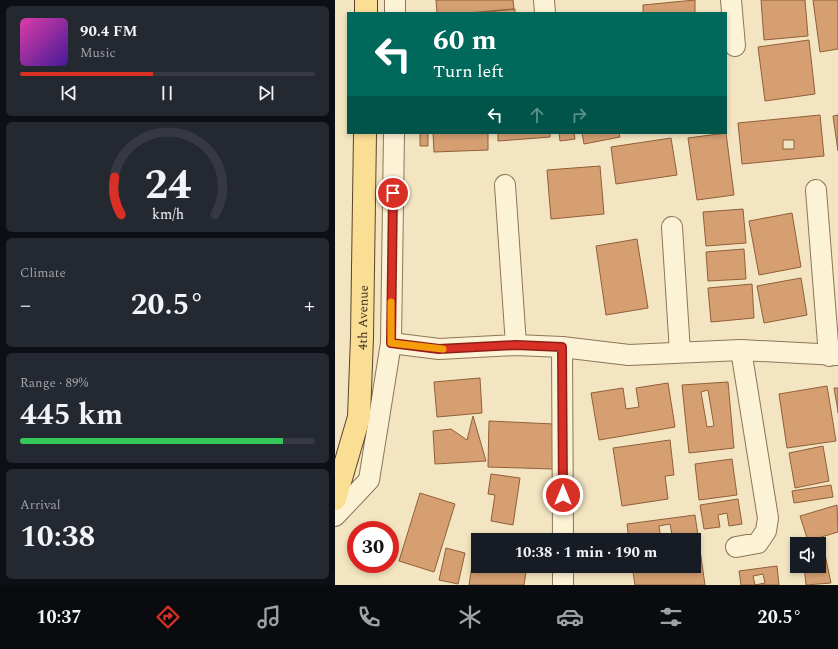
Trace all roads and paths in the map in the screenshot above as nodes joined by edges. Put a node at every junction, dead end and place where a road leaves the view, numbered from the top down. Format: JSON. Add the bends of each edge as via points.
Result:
{"nodes":[{"id":1,"x":366,"y":0,"type":"edge"},
{"id":2,"x":395,"y":0,"type":"edge"},
{"id":3,"x":544,"y":0,"type":"edge"},
{"id":4,"x":731,"y":0,"type":"edge"},
{"id":5,"x":366,"y":12,"type":"edge"},
{"id":6,"x":395,"y":12,"type":"edge"},
{"id":7,"x":545,"y":12,"type":"edge"},
{"id":8,"x":735,"y":46,"type":"dead end"},
{"id":9,"x":365,"y":134,"type":"edge"},
{"id":10,"x":394,"y":134,"type":"edge"},
{"id":11,"x":505,"y":186,"type":"dead end"},
{"id":12,"x":816,"y":190,"type":"dead end"},
{"id":13,"x":672,"y":227,"type":"dead end"},
{"id":14,"x":391,"y":343,"type":"junction"},
{"id":15,"x":516,"y":345,"type":"junction"},
{"id":16,"x":562,"y":347,"type":"junction"},
{"id":17,"x":741,"y":350,"type":"junction"},
{"id":18,"x":680,"y":352,"type":"junction"},
{"id":19,"x":834,"y":356,"type":"edge"},
{"id":20,"x":335,"y":499,"type":"edge"},
{"id":21,"x":335,"y":516,"type":"edge"},
{"id":22,"x":563,"y":533,"type":"edge"},
{"id":23,"x":736,"y":547,"type":"dead end"},
{"id":24,"x":563,"y":573,"type":"edge"},
{"id":25,"x":563,"y":585,"type":"edge"}],
"edges":[{"from":1,"to":5,"type":"main road"},
{"from":2,"to":6,"type":"street"},
{"from":3,"to":7,"type":"street"},
{"from":4,"to":8,"type":"street"},
{"from":9,"to":20,"type":"main road","name":"4th Avenue","via":[[359,417]]},
{"from":10,"to":14,"type":"street"},
{"from":11,"to":15,"type":"street"},
{"from":12,"to":19,"type":"street"},
{"from":13,"to":18,"type":"street"},
{"from":14,"to":15,"type":"street","via":[[439,349]]},
{"from":14,"to":21,"type":"street","via":[[369,480]]},
{"from":15,"to":16,"type":"street"},
{"from":16,"to":18,"type":"street","via":[[629,355]]},
{"from":16,"to":22,"type":"street"},
{"from":17,"to":18,"type":"street"},
{"from":17,"to":19,"type":"street"},
{"from":17,"to":23,"type":"street","via":[[768,518],[767,531],[758,543]]},
{"from":24,"to":25,"type":"street"}]}
